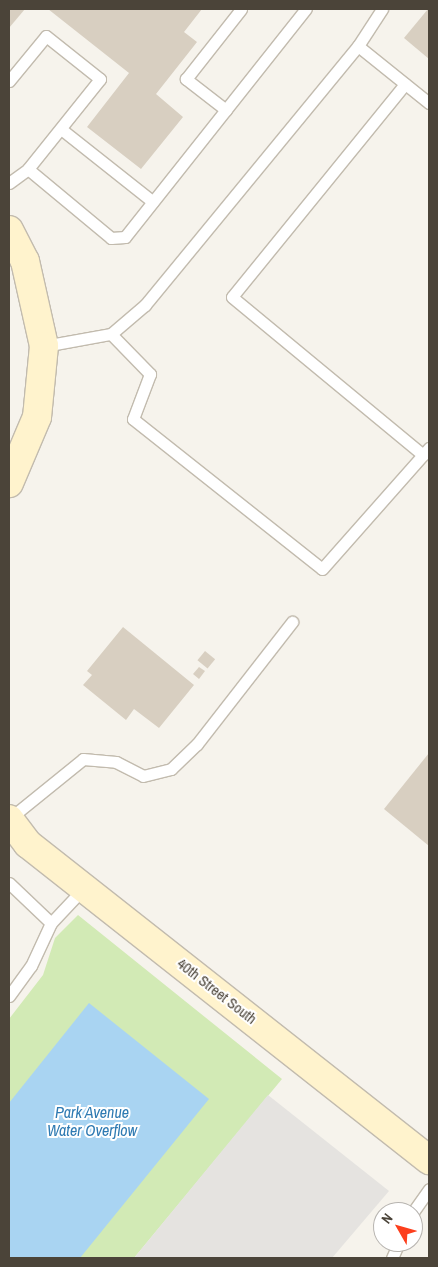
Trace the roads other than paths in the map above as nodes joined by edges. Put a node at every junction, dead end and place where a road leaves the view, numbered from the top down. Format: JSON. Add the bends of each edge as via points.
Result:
{"nodes":[{"id":1,"x":241,"y":9,"type":"edge"},
{"id":2,"x":306,"y":9,"type":"edge"},
{"id":3,"x":382,"y":9,"type":"edge"},
{"id":4,"x":358,"y":46,"type":"junction"},
{"id":5,"x":9,"y":81,"type":"edge"},
{"id":6,"x":406,"y":84,"type":"junction"},
{"id":7,"x":429,"y":103,"type":"edge"},
{"id":8,"x":226,"y":110,"type":"junction"},
{"id":9,"x":60,"y":129,"type":"junction"},
{"id":10,"x":28,"y":169,"type":"junction"},
{"id":11,"x":9,"y":183,"type":"edge"},
{"id":12,"x":152,"y":202,"type":"junction"},
{"id":13,"x":9,"y":230,"type":"edge"},
{"id":14,"x":111,"y":334,"type":"junction"},
{"id":15,"x":44,"y":346,"type":"junction"},
{"id":16,"x":426,"y":451,"type":"edge"},
{"id":17,"x":9,"y":484,"type":"edge"},
{"id":18,"x":292,"y":622,"type":"dead end"},
{"id":19,"x":9,"y":819,"type":"edge"},
{"id":20,"x":9,"y":883,"type":"edge"},
{"id":21,"x":83,"y":889,"type":"junction"},
{"id":22,"x":51,"y":923,"type":"junction"},
{"id":23,"x":9,"y":996,"type":"edge"},
{"id":24,"x":429,"y":1160,"type":"edge"},
{"id":25,"x":429,"y":1189,"type":"edge"},
{"id":26,"x":420,"y":1202,"type":"edge"}],
"edges":[{"from":1,"to":8,"type":"lane","via":[[186,79]]},
{"from":2,"to":8,"type":"lane"},
{"from":3,"to":4,"type":"lane"},
{"from":4,"to":6,"type":"lane"},
{"from":4,"to":14,"type":"lane","via":[[172,276]]},
{"from":5,"to":9,"type":"lane","via":[[46,36],[100,79]]},
{"from":6,"to":7,"type":"lane"},
{"from":6,"to":16,"type":"lane","via":[[232,297]]},
{"from":8,"to":12,"type":"lane"},
{"from":9,"to":10,"type":"lane"},
{"from":9,"to":12,"type":"lane"},
{"from":10,"to":11,"type":"lane"},
{"from":10,"to":12,"type":"lane","via":[[111,238],[125,237]]},
{"from":13,"to":15,"type":"street","via":[[25,261]]},
{"from":14,"to":15,"type":"lane"},
{"from":14,"to":16,"type":"lane","via":[[150,374],[134,419],[322,569]]},
{"from":15,"to":17,"type":"street","via":[[36,417]]},
{"from":18,"to":19,"type":"lane","via":[[197,744],[171,769],[143,776],[116,762],[83,758]]},
{"from":19,"to":21,"type":"street","name":"40th Street South","via":[[28,844]]},
{"from":20,"to":22,"type":"lane"},
{"from":21,"to":22,"type":"lane"},
{"from":21,"to":24,"type":"street","name":"40th Street South"},
{"from":22,"to":23,"type":"lane","via":[[31,966]]},
{"from":25,"to":26,"type":"lane"}]}
